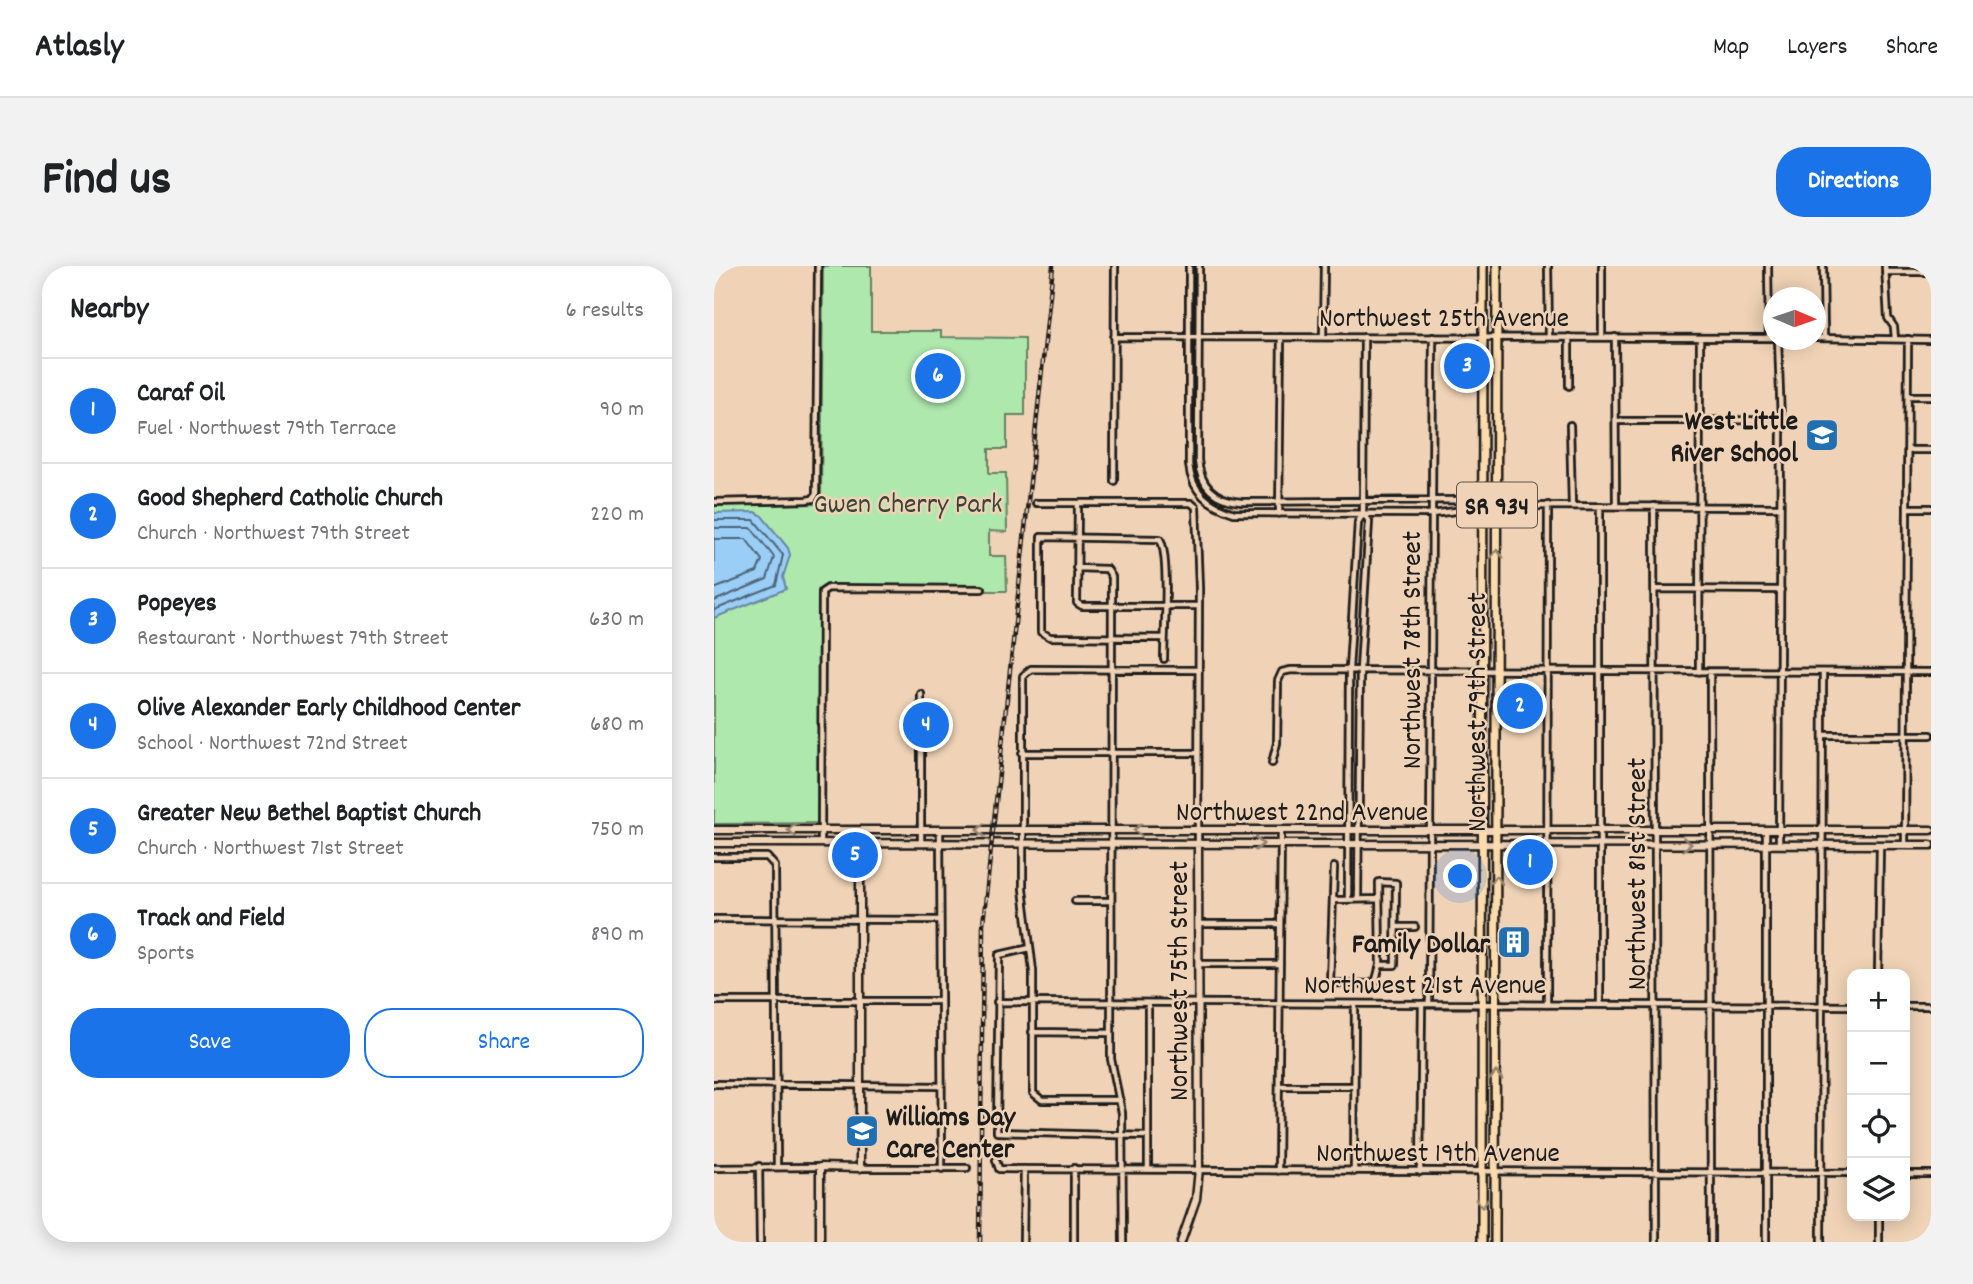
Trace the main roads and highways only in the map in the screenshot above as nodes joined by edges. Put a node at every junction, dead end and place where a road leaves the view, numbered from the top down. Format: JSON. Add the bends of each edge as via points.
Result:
{"nodes":[{"id":1,"x":1483,"y":266,"type":"edge"},
{"id":2,"x":1497,"y":266,"type":"edge"},
{"id":3,"x":1482,"y":422,"type":"junction"},
{"id":4,"x":1497,"y":422,"type":"junction"},
{"id":5,"x":1482,"y":589,"type":"junction"},
{"id":6,"x":1496,"y":589,"type":"junction"},
{"id":7,"x":1483,"y":721,"type":"junction"},
{"id":8,"x":1496,"y":758,"type":"junction"},
{"id":9,"x":717,"y":830,"type":"edge"},
{"id":10,"x":860,"y":830,"type":"junction"},
{"id":11,"x":1931,"y":830,"type":"edge"},
{"id":12,"x":1483,"y":831,"type":"junction"},
{"id":13,"x":1496,"y":831,"type":"junction"},
{"id":14,"x":717,"y":843,"type":"edge"},
{"id":15,"x":860,"y":843,"type":"junction"},
{"id":16,"x":1198,"y":844,"type":"junction"},
{"id":17,"x":1483,"y":844,"type":"junction"},
{"id":18,"x":1496,"y":844,"type":"junction"},
{"id":19,"x":1931,"y":845,"type":"edge"},
{"id":20,"x":1495,"y":915,"type":"junction"},
{"id":21,"x":1483,"y":916,"type":"junction"},
{"id":22,"x":1482,"y":1097,"type":"junction"},
{"id":23,"x":1496,"y":1097,"type":"junction"},
{"id":24,"x":820,"y":1242,"type":"edge"},
{"id":25,"x":1181,"y":1242,"type":"edge"},
{"id":26,"x":1482,"y":1242,"type":"edge"},
{"id":27,"x":1495,"y":1242,"type":"edge"}],
"edges":[{"from":1,"to":3,"type":"main road","name":"Northwest 79th Street","number":"SR 934"},
{"from":2,"to":4,"type":"main road","name":"Northwest 79th Street","number":"SR 934"},
{"from":3,"to":4,"type":"main road"},
{"from":3,"to":5,"type":"main road","name":"Northwest 79th Street","number":"SR 934"},
{"from":6,"to":4,"type":"main road","name":"Northwest 79th Street","number":"SR 934","one_way":true},
{"from":5,"to":6,"type":"main road"},
{"from":5,"to":7,"type":"main road","name":"Northwest 79th Street","number":"SR 934"},
{"from":6,"to":8,"type":"main road","name":"Northwest 79th Street","number":"SR 934"},
{"from":7,"to":8,"type":"main road","via":[[1487,747]]},
{"from":7,"to":12,"type":"main road","name":"Northwest 79th Street","number":"SR 934"},
{"from":8,"to":13,"type":"main road","name":"Northwest 79th Street","number":"SR 934"},
{"from":10,"to":9,"type":"main road","name":"Northwest 22nd Avenue","one_way":true},
{"from":9,"to":14,"type":"main road"},
{"from":12,"to":10,"type":"main road","name":"Northwest 22nd Avenue","one_way":true},
{"from":10,"to":15,"type":"main road"},
{"from":11,"to":13,"type":"main road","name":"Northwest 22nd Avenue"},
{"from":12,"to":13,"type":"main road","name":"Northwest 22nd Avenue"},
{"from":12,"to":17,"type":"main road","name":"Northwest 79th Street","number":"SR 934"},
{"from":13,"to":18,"type":"main road","name":"Northwest 79th Street","number":"SR 934"},
{"from":14,"to":15,"type":"main road","name":"Northwest 22nd Avenue"},
{"from":15,"to":16,"type":"main road","name":"Northwest 22nd Avenue"},
{"from":15,"to":24,"type":"main road","via":[[860,1168],[820,1167]]},
{"from":16,"to":17,"type":"main road","name":"Northwest 22nd Avenue","one_way":true},
{"from":16,"to":25,"type":"main road","name":"Northwest 75th Street","via":[[1199,1169],[1196,1199]]},
{"from":17,"to":18,"type":"main road","name":"Northwest 22nd Avenue"},
{"from":17,"to":21,"type":"main road","name":"Northwest 79th Street","number":"SR 934"},
{"from":18,"to":19,"type":"main road","name":"Northwest 22nd Avenue","one_way":true},
{"from":20,"to":18,"type":"main road","name":"Northwest 79th Street","number":"SR 934","one_way":true},
{"from":20,"to":21,"type":"main road"},
{"from":23,"to":20,"type":"main road","name":"Northwest 79th Street","number":"SR 934","one_way":true},
{"from":21,"to":22,"type":"main road","name":"Northwest 79th Street","number":"SR 934"},
{"from":22,"to":23,"type":"main road"},
{"from":22,"to":26,"type":"main road","name":"Northwest 79th Street","number":"SR 934","one_way":true},
{"from":23,"to":27,"type":"main road","name":"Northwest 79th Street","number":"SR 934"}]}
